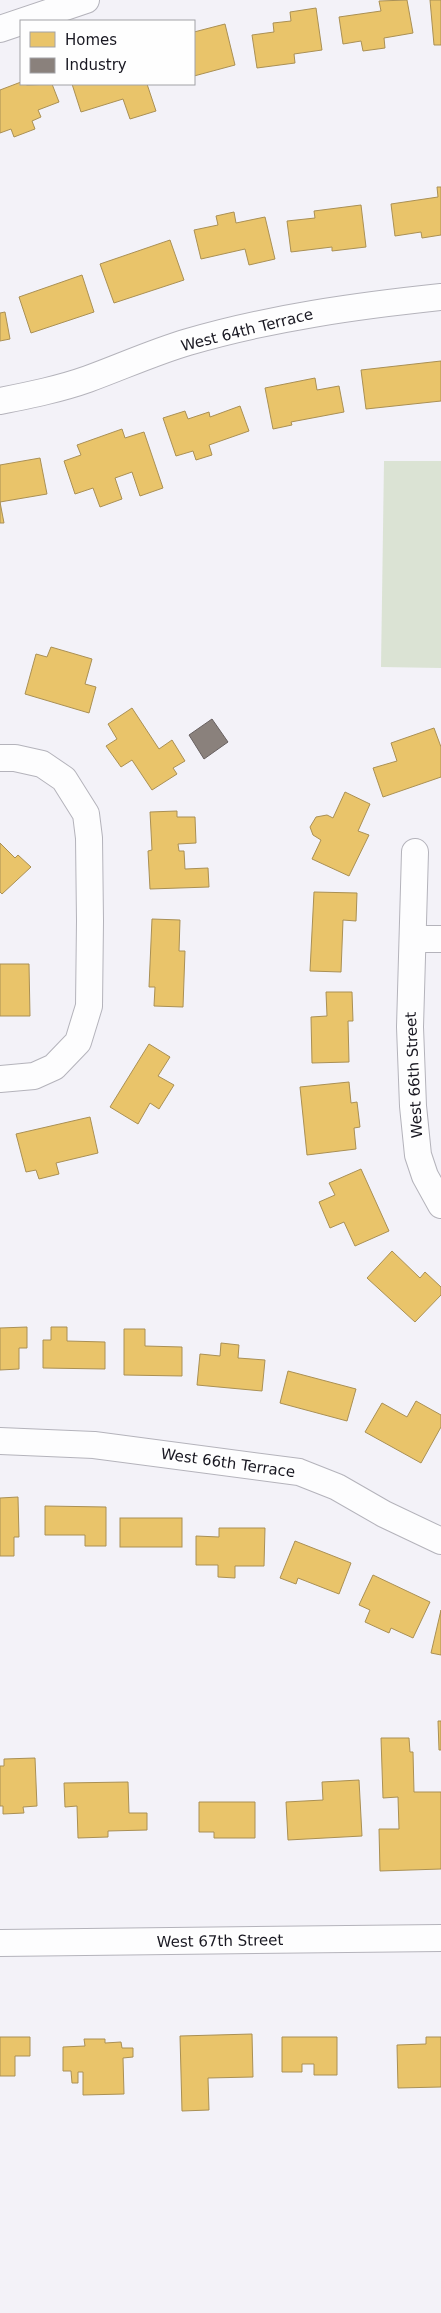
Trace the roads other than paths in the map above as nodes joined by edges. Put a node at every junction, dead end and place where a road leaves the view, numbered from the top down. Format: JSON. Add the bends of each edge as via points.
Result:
{"nodes":[{"id":1,"x":86,"y":0,"type":"edge"},
{"id":2,"x":27,"y":20,"type":"edge"},
{"id":3,"x":20,"y":22,"type":"edge"},
{"id":4,"x":0,"y":29,"type":"edge"},
{"id":5,"x":441,"y":297,"type":"edge"},
{"id":6,"x":0,"y":401,"type":"edge"},
{"id":7,"x":0,"y":758,"type":"edge"},
{"id":8,"x":415,"y":852,"type":"dead end"},
{"id":9,"x":413,"y":939,"type":"junction"},
{"id":10,"x":441,"y":939,"type":"edge"},
{"id":11,"x":0,"y":1079,"type":"edge"},
{"id":12,"x":441,"y":1205,"type":"edge"},
{"id":13,"x":0,"y":1441,"type":"edge"},
{"id":14,"x":441,"y":1541,"type":"edge"},
{"id":15,"x":441,"y":1938,"type":"edge"},
{"id":16,"x":0,"y":1943,"type":"edge"}],
"edges":[{"from":1,"to":2,"type":"street"},
{"from":3,"to":4,"type":"street"},
{"from":5,"to":6,"type":"street","name":"West 64th Terrace","via":[[319,312],[218,334],[86,380]]},
{"from":7,"to":11,"type":"street","via":[[42,764],[64,779],[86,814],[90,920],[89,1006],[78,1042],[54,1066],[34,1076]]},
{"from":8,"to":9,"type":"street","name":"West 66th Street"},
{"from":9,"to":10,"type":"street"},
{"from":9,"to":12,"type":"street","name":"West 66th Street","via":[[410,1027],[418,1155]]},
{"from":13,"to":14,"type":"street","name":"West 66th Terrace","via":[[94,1445],[299,1472],[337,1487]]},
{"from":15,"to":16,"type":"street","name":"West 67th Street"}]}
